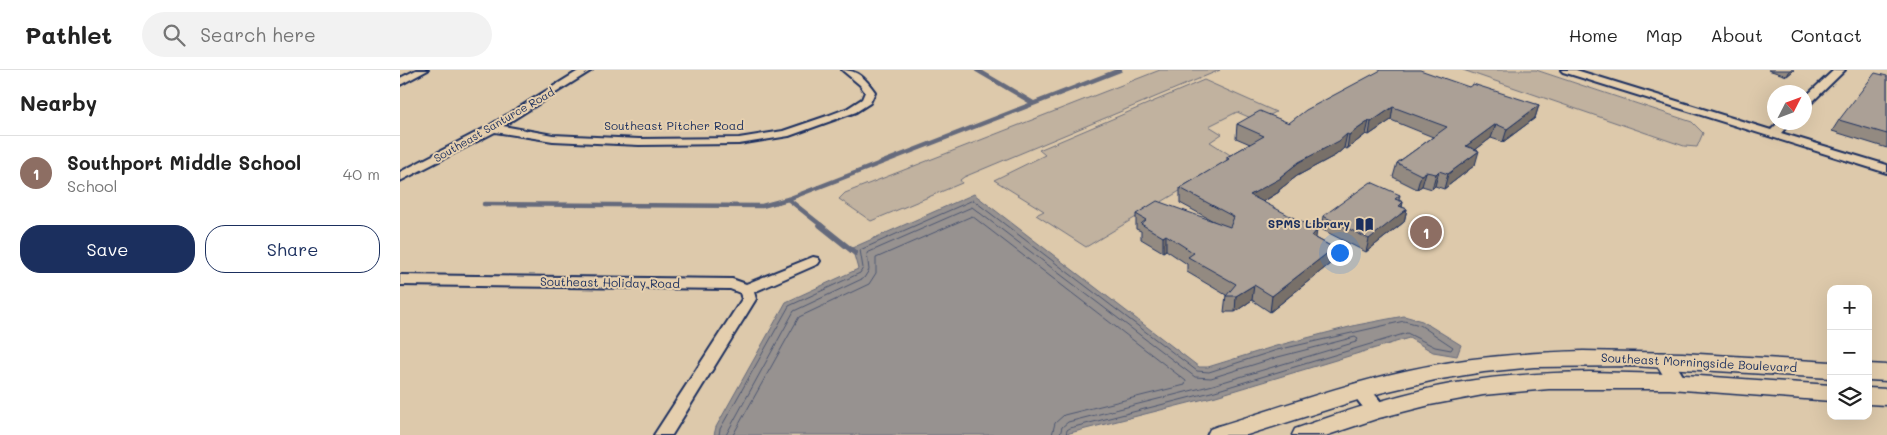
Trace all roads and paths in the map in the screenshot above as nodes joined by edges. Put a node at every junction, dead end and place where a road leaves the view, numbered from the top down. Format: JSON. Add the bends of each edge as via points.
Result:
{"nodes":[{"id":1,"x":422,"y":70,"type":"edge"},
{"id":2,"x":587,"y":70,"type":"edge"},
{"id":3,"x":847,"y":70,"type":"edge"},
{"id":4,"x":1566,"y":70,"type":"edge"},
{"id":5,"x":1840,"y":70,"type":"edge"},
{"id":6,"x":400,"y":82,"type":"edge"},
{"id":7,"x":1812,"y":96,"type":"edge"},
{"id":8,"x":493,"y":128,"type":"junction"},
{"id":9,"x":1777,"y":130,"type":"edge"},
{"id":10,"x":1773,"y":134,"type":"junction"},
{"id":11,"x":1887,"y":169,"type":"edge"},
{"id":12,"x":400,"y":177,"type":"edge"},
{"id":13,"x":813,"y":261,"type":"dead end"},
{"id":14,"x":400,"y":280,"type":"edge"},
{"id":15,"x":746,"y":290,"type":"junction"},
{"id":16,"x":1662,"y":359,"type":"junction"},
{"id":17,"x":1827,"y":370,"type":"edge"},
{"id":18,"x":1872,"y":372,"type":"edge"},
{"id":19,"x":1887,"y":373,"type":"edge"},
{"id":20,"x":1678,"y":381,"type":"junction"},
{"id":21,"x":1359,"y":389,"type":"junction"},
{"id":22,"x":1827,"y":393,"type":"edge"},
{"id":23,"x":1872,"y":396,"type":"edge"},
{"id":24,"x":1887,"y":397,"type":"edge"},
{"id":25,"x":1378,"y":412,"type":"junction"},
{"id":26,"x":662,"y":435,"type":"edge"},
{"id":27,"x":1218,"y":435,"type":"edge"},
{"id":28,"x":1304,"y":435,"type":"edge"}],
"edges":[{"from":1,"to":6,"type":"street"},
{"from":2,"to":8,"type":"street","name":"Southeast Santurce Road"},
{"from":3,"to":8,"type":"street","name":"Southeast Pitcher Road","via":[[867,87],[870,92],[866,101],[831,118],[762,139],[630,141],[553,138]]},
{"from":4,"to":10,"type":"street"},
{"from":5,"to":7,"type":"street"},
{"from":8,"to":12,"type":"street","name":"Southeast Santurce Road"},
{"from":9,"to":10,"type":"street"},
{"from":10,"to":11,"type":"street"},
{"from":13,"to":15,"type":"street"},
{"from":14,"to":15,"type":"street","name":"Southeast Holiday Road","via":[[732,284]]},
{"from":15,"to":26,"type":"street","via":[[749,299]]},
{"from":16,"to":17,"type":"street","name":"Southeast Morningside Boulevard"},
{"from":16,"to":20,"type":"street"},
{"from":16,"to":21,"type":"street","name":"Southeast Morningside Boulevard","via":[[1585,358],[1482,365]]},
{"from":18,"to":19,"type":"street"},
{"from":20,"to":22,"type":"street","name":"Southeast Morningside Boulevard"},
{"from":20,"to":25,"type":"street","name":"Southeast Morningside Boulevard","via":[[1508,384],[1428,397]]},
{"from":21,"to":25,"type":"street"},
{"from":21,"to":27,"type":"street","name":"Southeast Morningside Boulevard"},
{"from":23,"to":24,"type":"street"},
{"from":25,"to":28,"type":"street","name":"Southeast Morningside Boulevard"}]}
